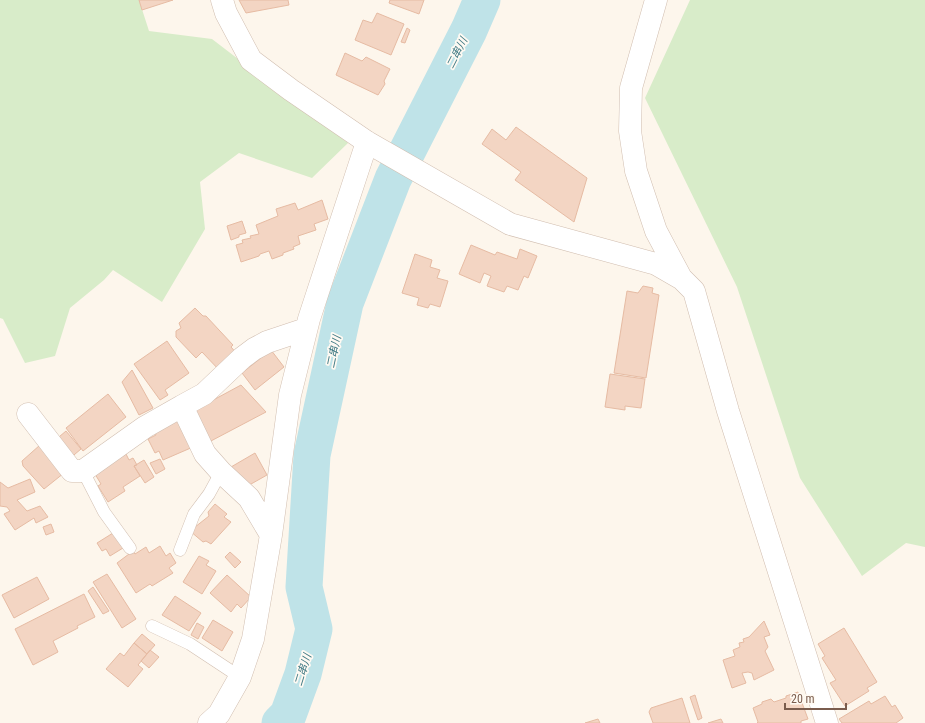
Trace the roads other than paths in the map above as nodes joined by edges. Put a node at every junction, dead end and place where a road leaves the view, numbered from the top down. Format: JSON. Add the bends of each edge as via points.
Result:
{"nodes":[{"id":1,"x":222,"y":0,"type":"edge"},
{"id":2,"x":656,"y":0,"type":"edge"},
{"id":3,"x":367,"y":142,"type":"junction"},
{"id":4,"x":682,"y":279,"type":"junction"},
{"id":5,"x":306,"y":329,"type":"junction"},
{"id":6,"x":182,"y":406,"type":"junction"},
{"id":7,"x":28,"y":414,"type":"dead end"},
{"id":8,"x":83,"y":471,"type":"junction"},
{"id":9,"x":221,"y":472,"type":"junction"},
{"id":10,"x":270,"y":535,"type":"junction"},
{"id":11,"x":130,"y":548,"type":"dead end"},
{"id":12,"x":180,"y":550,"type":"dead end"},
{"id":13,"x":152,"y":626,"type":"dead end"},
{"id":14,"x":240,"y":677,"type":"junction"},
{"id":15,"x":209,"y":723,"type":"edge"},
{"id":16,"x":827,"y":723,"type":"edge"}],
"edges":[{"from":1,"to":3,"type":"street","via":[[226,13],[251,60]]},
{"from":2,"to":4,"type":"street","via":[[631,88],[630,132],[636,170],[656,232]]},
{"from":3,"to":4,"type":"street","via":[[510,224],[656,264]]},
{"from":3,"to":5,"type":"street"},
{"from":4,"to":16,"type":"street","via":[[694,291],[728,411]]},
{"from":5,"to":6,"type":"street","via":[[268,342],[254,350],[204,394]]},
{"from":5,"to":10,"type":"street","via":[[290,395]]},
{"from":6,"to":8,"type":"street","via":[[145,427]]},
{"from":6,"to":9,"type":"street","via":[[205,454]]},
{"from":7,"to":8,"type":"street","via":[[72,471]]},
{"from":8,"to":11,"type":"lane","via":[[104,512]]},
{"from":9,"to":10,"type":"street","via":[[249,498]]},
{"from":9,"to":12,"type":"lane","via":[[194,514]]},
{"from":10,"to":14,"type":"street","via":[[253,639]]},
{"from":13,"to":14,"type":"lane","via":[[190,644]]},
{"from":14,"to":15,"type":"street","via":[[219,714]]}]}
